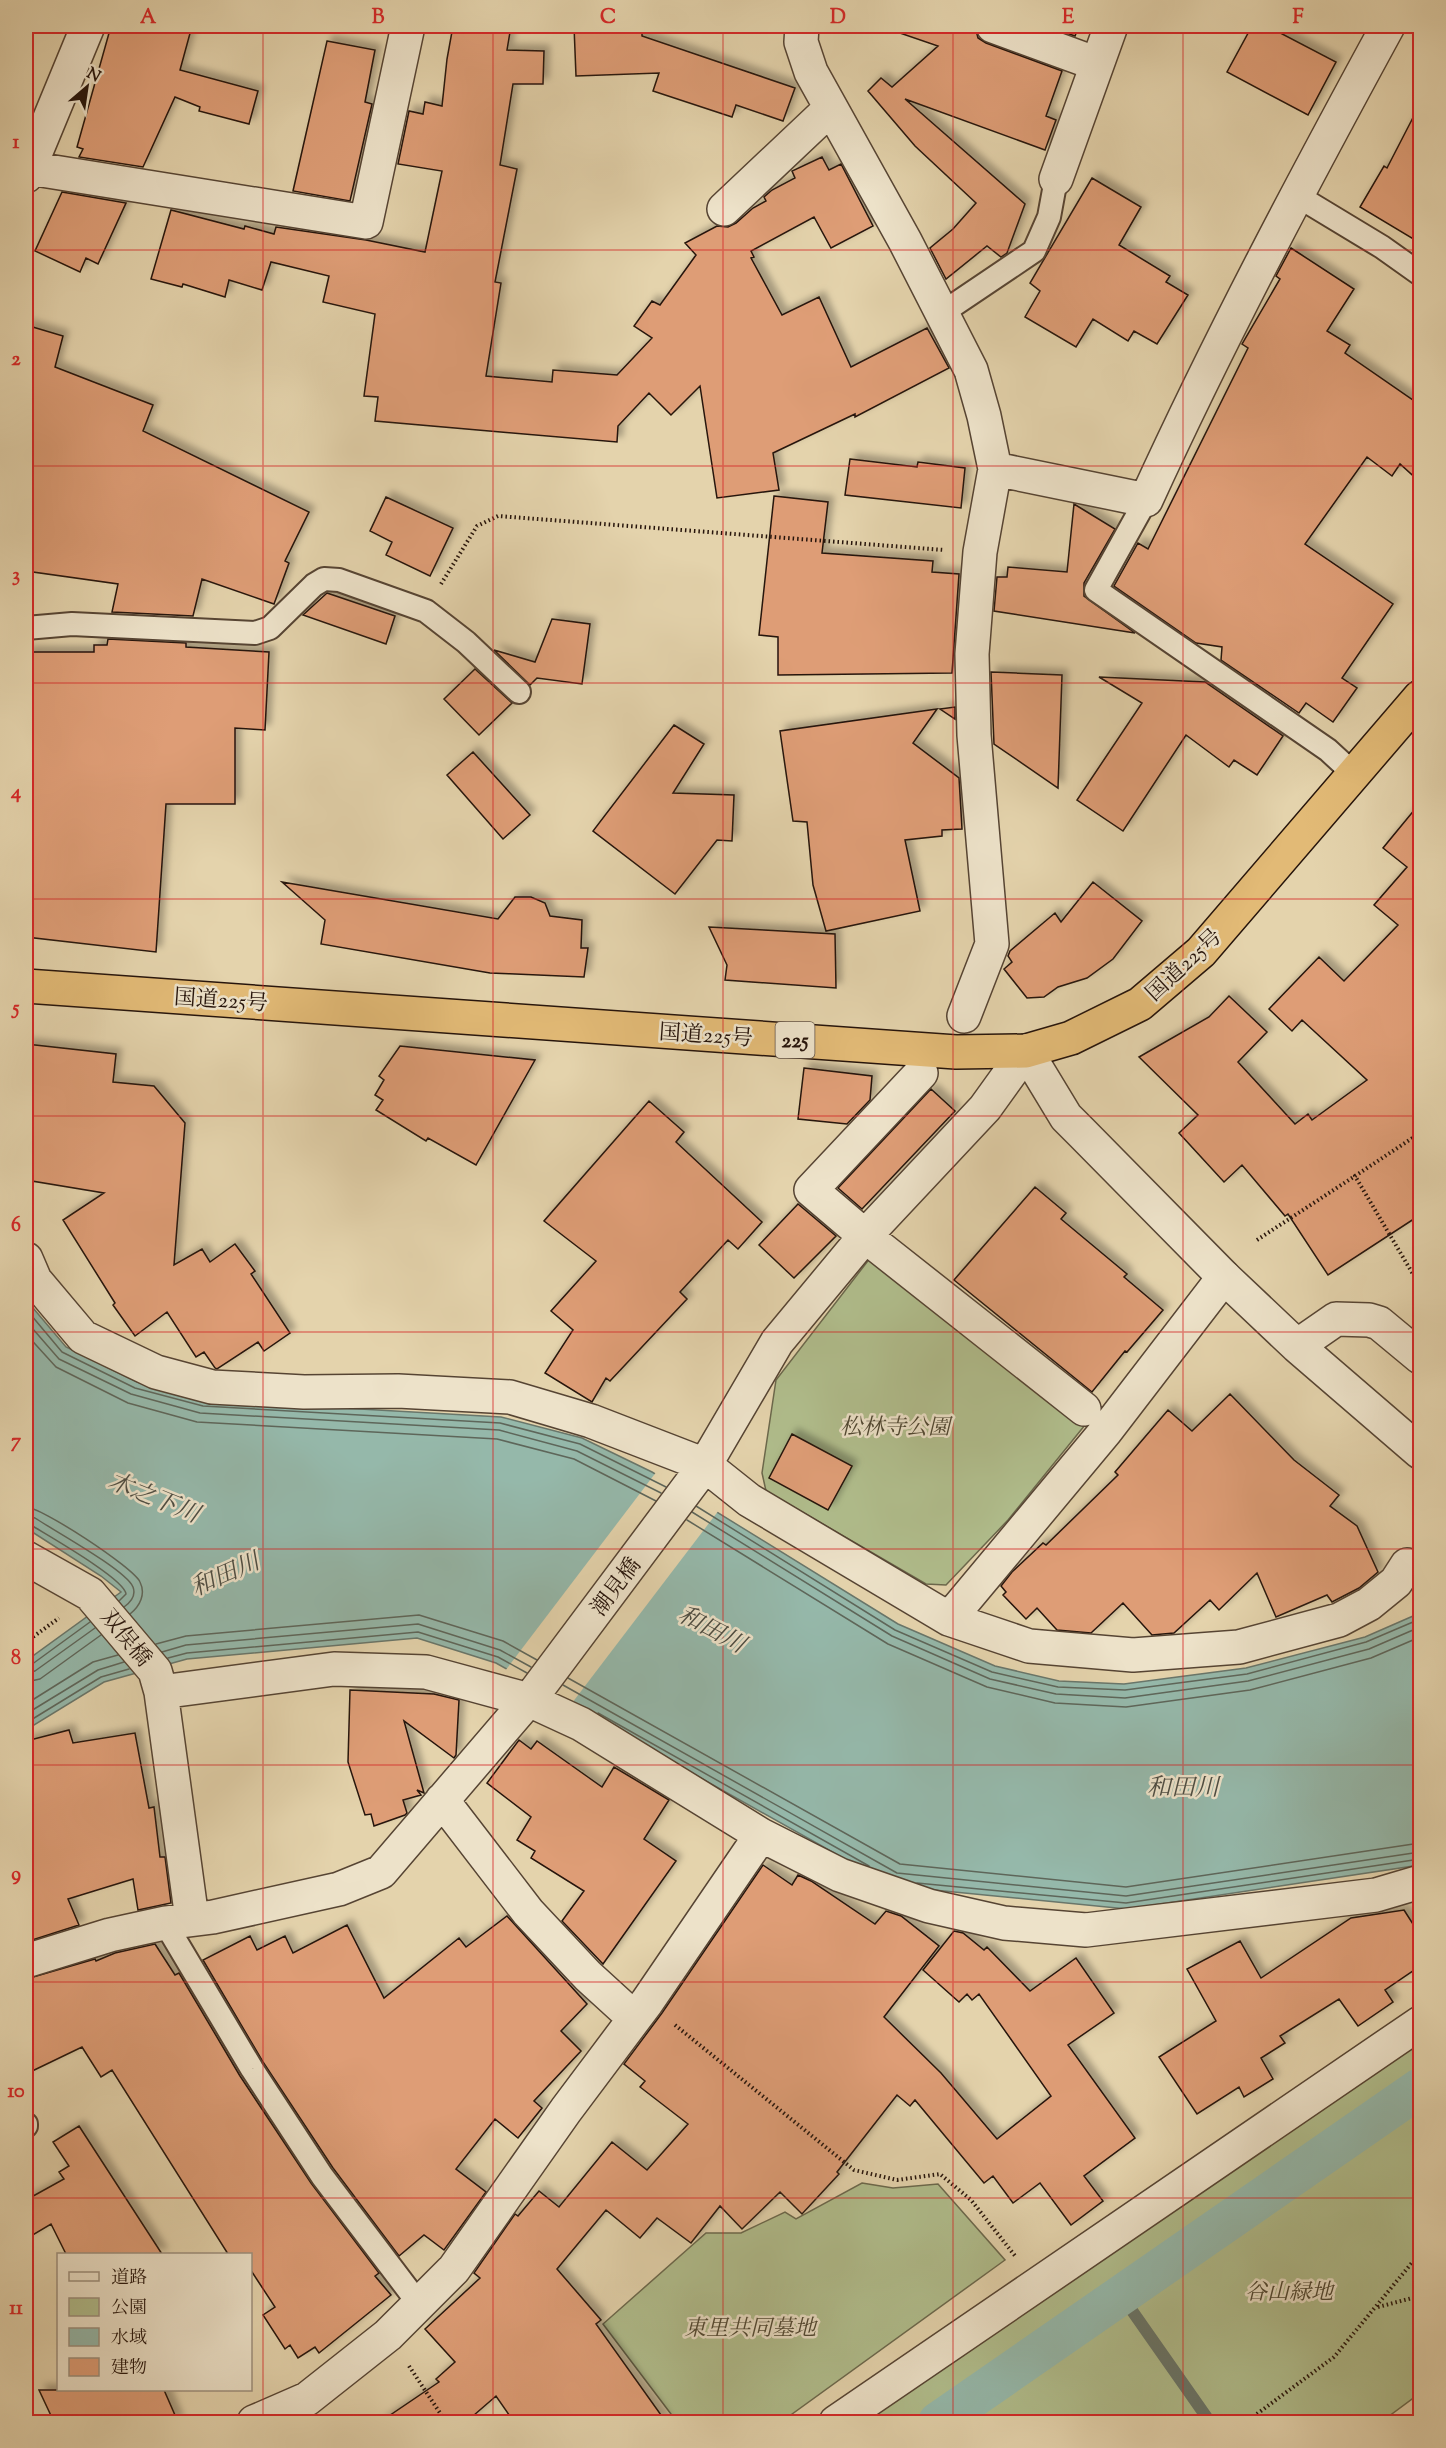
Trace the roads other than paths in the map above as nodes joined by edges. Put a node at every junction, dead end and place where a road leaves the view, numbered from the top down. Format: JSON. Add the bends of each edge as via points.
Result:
{"nodes":[{"id":1,"x":88,"y":26,"type":"edge"},
{"id":2,"x":408,"y":26,"type":"edge"},
{"id":3,"x":802,"y":26,"type":"edge"},
{"id":4,"x":993,"y":26,"type":"edge"},
{"id":5,"x":1111,"y":26,"type":"edge"},
{"id":6,"x":1388,"y":26,"type":"edge"},
{"id":7,"x":1097,"y":64,"type":"junction"},
{"id":8,"x":831,"y":108,"type":"junction"},
{"id":9,"x":27,"y":172,"type":"edge"},
{"id":10,"x":1056,"y":179,"type":"joint"},
{"id":11,"x":1296,"y":195,"type":"junction"},
{"id":12,"x":724,"y":209,"type":"dead end"},
{"id":13,"x":1420,"y":274,"type":"edge"},
{"id":14,"x":942,"y":313,"type":"junction"},
{"id":15,"x":995,"y":469,"type":"junction"},
{"id":16,"x":1146,"y":500,"type":"junction"},
{"id":17,"x":26,"y":628,"type":"edge"},
{"id":18,"x":519,"y":692,"type":"dead end"},
{"id":19,"x":1420,"y":697,"type":"edge"},
{"id":20,"x":1354,"y":774,"type":"junction"},
{"id":21,"x":26,"y":986,"type":"edge"},
{"id":22,"x":964,"y":1016,"type":"dead end"},
{"id":23,"x":1026,"y":1052,"type":"junction"},
{"id":24,"x":921,"y":1073,"type":"dead end"},
{"id":25,"x":865,"y":1236,"type":"junction"},
{"id":26,"x":26,"y":1259,"type":"edge"},
{"id":27,"x":1224,"y":1277,"type":"junction"},
{"id":28,"x":1297,"y":1346,"type":"junction"},
{"id":29,"x":1420,"y":1357,"type":"edge"},
{"id":30,"x":1084,"y":1409,"type":"dead end"},
{"id":31,"x":1420,"y":1452,"type":"edge"},
{"id":32,"x":699,"y":1473,"type":"junction"},
{"id":33,"x":26,"y":1558,"type":"edge"},
{"id":34,"x":1407,"y":1565,"type":"dead end"},
{"id":35,"x":949,"y":1618,"type":"junction"},
{"id":36,"x":158,"y":1682,"type":"junction"},
{"id":37,"x":533,"y":1696,"type":"junction"},
{"id":38,"x":442,"y":1800,"type":"junction"},
{"id":39,"x":761,"y":1834,"type":"junction"},
{"id":40,"x":1420,"y":1882,"type":"edge"},
{"id":41,"x":178,"y":1921,"type":"junction"},
{"id":42,"x":26,"y":1961,"type":"edge"},
{"id":43,"x":641,"y":2010,"type":"junction"},
{"id":44,"x":1420,"y":2023,"type":"edge"},
{"id":45,"x":419,"y":2304,"type":"junction"},
{"id":46,"x":254,"y":2422,"type":"edge"},
{"id":47,"x":836,"y":2422,"type":"edge"}],
"edges":[{"from":1,"to":9,"type":"street"},
{"from":2,"to":9,"type":"street","via":[[366,222]]},
{"from":3,"to":8,"type":"street","via":[[804,56]]},
{"from":4,"to":7,"type":"street"},
{"from":5,"to":7,"type":"street"},
{"from":6,"to":11,"type":"street"},
{"from":7,"to":10,"type":"street"},
{"from":8,"to":12,"type":"street"},
{"from":8,"to":14,"type":"street"},
{"from":10,"to":14,"type":"lane","via":[[1049,217],[1034,251]]},
{"from":11,"to":13,"type":"lane"},
{"from":11,"to":16,"type":"street","via":[[1200,383]]},
{"from":14,"to":15,"type":"street","via":[[971,370]]},
{"from":15,"to":16,"type":"street"},
{"from":15,"to":22,"type":"street","via":[[980,552],[972,666],[992,944]]},
{"from":16,"to":20,"type":"lane","via":[[1095,590],[1318,743]]},
{"from":17,"to":18,"type":"lane","via":[[72,624],[255,633],[270,628],[314,585],[324,579],[339,580],[426,611]]},
{"from":19,"to":20,"type":"highway","name":"国道225号","number":"225"},
{"from":20,"to":23,"type":"highway","name":"国道225号","number":"225","via":[[1201,952],[1148,997],[1071,1038]]},
{"from":21,"to":23,"type":"highway","name":"国道225号","number":"225","via":[[956,1052]]},
{"from":23,"to":25,"type":"street","name":"潮見橋","via":[[985,1108]]},
{"from":23,"to":27,"type":"street","via":[[1066,1117]]},
{"from":24,"to":25,"type":"street","via":[[811,1190]]},
{"from":25,"to":30,"type":"street"},
{"from":25,"to":32,"type":"street","name":"潮見橋","via":[[777,1342]]},
{"from":26,"to":32,"type":"street","via":[[35,1280],[83,1337],[156,1372],[212,1387],[510,1397],[591,1421]]},
{"from":27,"to":28,"type":"street"},
{"from":27,"to":35,"type":"street","via":[[1105,1432]]},
{"from":28,"to":29,"type":"street","via":[[1336,1319],[1369,1320]]},
{"from":28,"to":31,"type":"street"},
{"from":32,"to":35,"type":"street"},
{"from":32,"to":37,"type":"street","name":"潮見橋"},
{"from":33,"to":36,"type":"street","name":"双俣橋","via":[[90,1594]]},
{"from":34,"to":35,"type":"street","via":[[1396,1582],[1369,1604],[1339,1620],[1239,1647],[1133,1655],[1029,1646]]},
{"from":36,"to":37,"type":"street","via":[[334,1669],[426,1672]]},
{"from":36,"to":41,"type":"street"},
{"from":37,"to":38,"type":"street","name":"潮見橋"},
{"from":37,"to":39,"type":"street"},
{"from":38,"to":41,"type":"street","name":"潮見橋","via":[[381,1872],[368,1879],[285,1902]]},
{"from":38,"to":43,"type":"street","via":[[528,1912],[588,1976]]},
{"from":39,"to":40,"type":"street","via":[[840,1875],[929,1906],[1004,1923],[1086,1930],[1376,1894]]},
{"from":39,"to":43,"type":"street"},
{"from":41,"to":42,"type":"street","name":"潮見橋","via":[[110,1935]]},
{"from":41,"to":45,"type":"lane","via":[[252,2069],[322,2176]]},
{"from":43,"to":45,"type":"street","via":[[454,2269]]},
{"from":44,"to":47,"type":"street"},
{"from":45,"to":46,"type":"street","via":[[388,2335],[307,2399]]}]}
